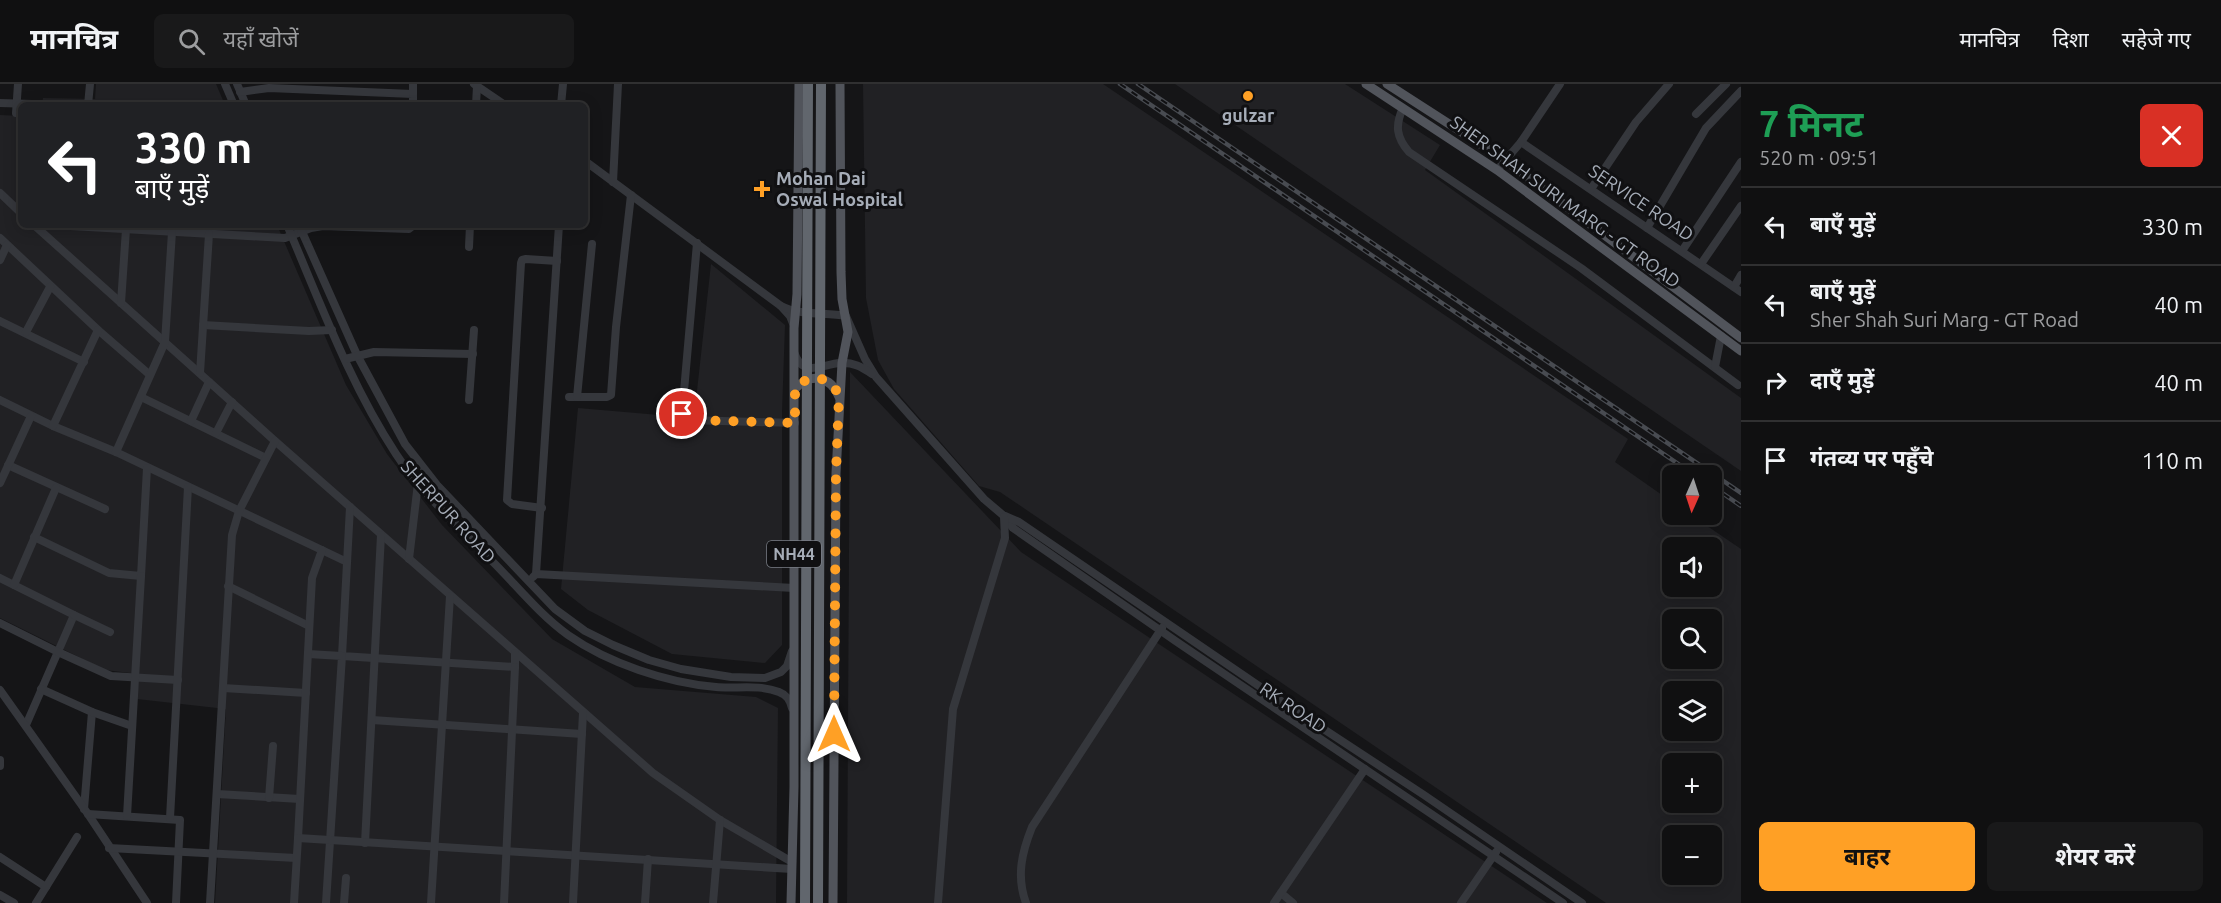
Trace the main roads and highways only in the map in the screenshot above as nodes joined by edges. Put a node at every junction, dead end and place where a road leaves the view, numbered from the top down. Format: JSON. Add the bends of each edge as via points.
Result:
{"nodes":[{"id":1,"x":799,"y":84,"type":"edge"},
{"id":2,"x":808,"y":84,"type":"edge"},
{"id":3,"x":821,"y":84,"type":"edge"},
{"id":4,"x":840,"y":84,"type":"edge"},
{"id":5,"x":1366,"y":84,"type":"edge"},
{"id":6,"x":1387,"y":84,"type":"edge"},
{"id":7,"x":1741,"y":338,"type":"edge"},
{"id":8,"x":1741,"y":351,"type":"edge"},
{"id":9,"x":795,"y":389,"type":"junction"},
{"id":10,"x":839,"y":396,"type":"junction"},
{"id":11,"x":833,"y":902,"type":"edge"},
{"id":12,"x":791,"y":903,"type":"edge"},
{"id":13,"x":805,"y":903,"type":"edge"},
{"id":14,"x":818,"y":903,"type":"edge"}],
"edges":[{"from":1,"to":9,"type":"main road","number":"NH44"},
{"from":2,"to":13,"type":"highway","number":"NH44"},
{"from":3,"to":14,"type":"highway","number":"NH44"},
{"from":4,"to":10,"type":"main road","number":"NH44","via":[[841,272],[847,343]]},
{"from":5,"to":8,"type":"main road","name":"SHER SHAH SURI MARG - GT ROAD","via":[[1497,170]]},
{"from":6,"to":7,"type":"main road","name":"SHER SHAH SURI MARG - GT ROAD","via":[[1508,156]]},
{"from":9,"to":10,"type":"main road","via":[[806,380],[820,378],[832,384]]},
{"from":9,"to":12,"type":"main road","number":"NH44"},
{"from":10,"to":11,"type":"main road","number":"NH44"}]}
